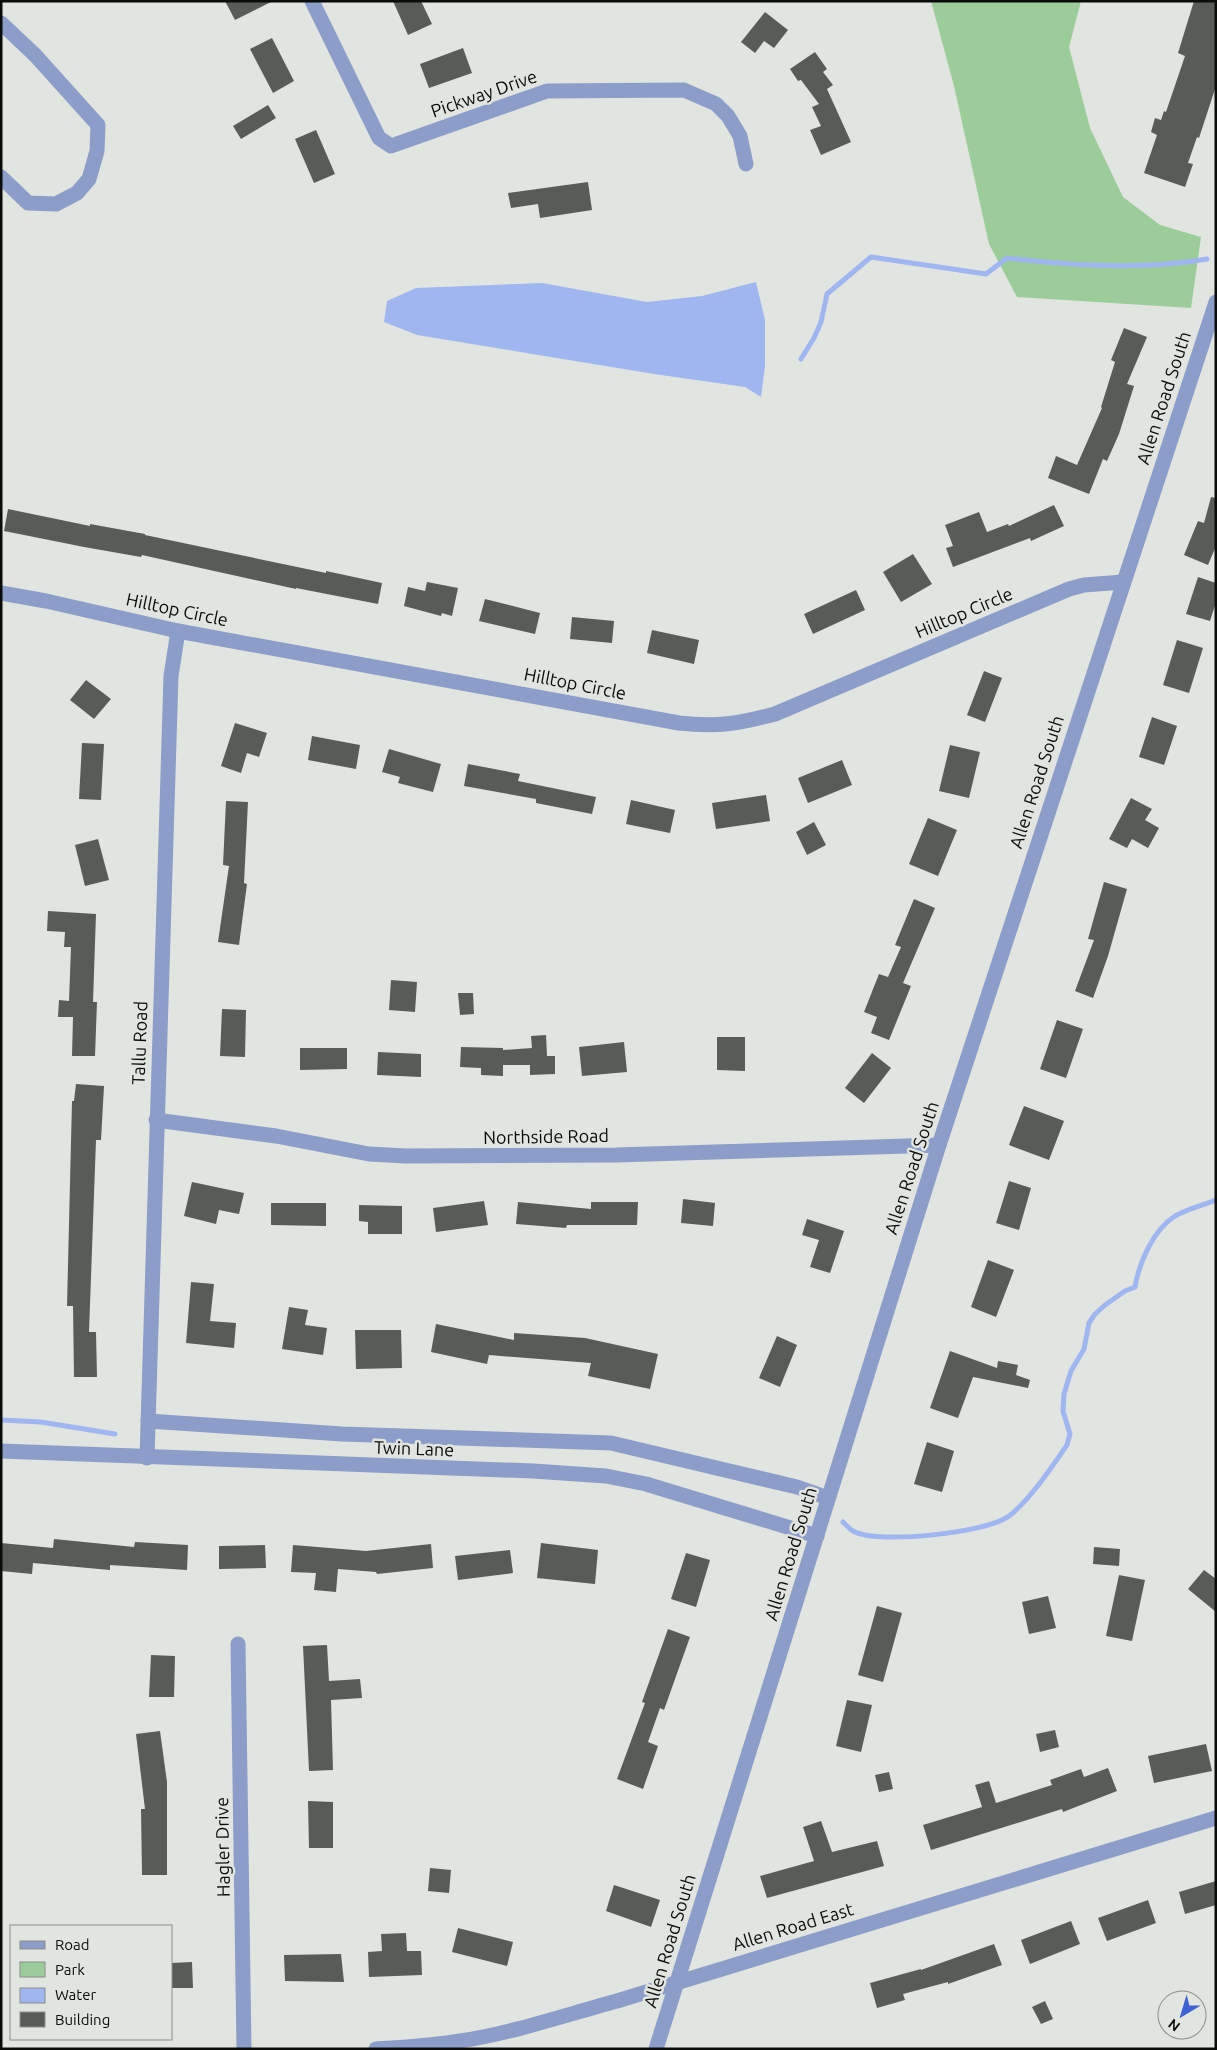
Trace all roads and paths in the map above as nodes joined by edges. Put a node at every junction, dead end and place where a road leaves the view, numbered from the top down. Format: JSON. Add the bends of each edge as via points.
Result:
{"nodes":[{"id":1,"x":312,"y":1,"type":"edge"},
{"id":2,"x":1,"y":23,"type":"edge"},
{"id":3,"x":746,"y":164,"type":"dead end"},
{"id":4,"x":1,"y":178,"type":"edge"},
{"id":5,"x":1216,"y":302,"type":"edge"},
{"id":6,"x":1123,"y":582,"type":"junction"},
{"id":7,"x":1,"y":593,"type":"edge"},
{"id":8,"x":178,"y":630,"type":"junction"},
{"id":9,"x":156,"y":1120,"type":"junction"},
{"id":10,"x":939,"y":1145,"type":"junction"},
{"id":11,"x":148,"y":1421,"type":"junction"},
{"id":12,"x":1,"y":1451,"type":"edge"},
{"id":13,"x":147,"y":1458,"type":"junction"},
{"id":14,"x":828,"y":1498,"type":"junction"},
{"id":15,"x":817,"y":1536,"type":"junction"},
{"id":16,"x":238,"y":1644,"type":"dead end"},
{"id":17,"x":1216,"y":1818,"type":"edge"},
{"id":18,"x":677,"y":1982,"type":"junction"},
{"id":19,"x":244,"y":2049,"type":"edge"},
{"id":20,"x":376,"y":2049,"type":"edge"},
{"id":21,"x":656,"y":2049,"type":"edge"}],
"edges":[{"from":1,"to":3,"type":"street","name":"Pickway Drive","via":[[379,138],[391,146],[547,91],[684,90],[716,104],[728,116],[740,136]]},
{"from":2,"to":4,"type":"street","via":[[98,125],[97,151],[89,178],[77,193],[56,204],[28,203]]},
{"from":5,"to":6,"type":"street","name":"Allen Road South"},
{"from":6,"to":8,"type":"street","name":"Hilltop Circle","via":[[1069,589],[775,714],[739,724],[705,726]]},
{"from":6,"to":10,"type":"street","name":"Allen Road South"},
{"from":7,"to":8,"type":"street","name":"Hilltop Circle"},
{"from":8,"to":9,"type":"street","name":"Tallu Road","via":[[171,676]]},
{"from":9,"to":10,"type":"street","name":"Northside Road","via":[[276,1136],[369,1154],[406,1156],[616,1155]]},
{"from":9,"to":11,"type":"street","name":"Tallu Road"},
{"from":10,"to":14,"type":"street","name":"Allen Road South"},
{"from":11,"to":13,"type":"street","name":"Tallu Road"},
{"from":11,"to":14,"type":"street","name":"Twin Lane","via":[[342,1434],[611,1443],[797,1486]]},
{"from":12,"to":13,"type":"street","name":"Twin Lane"},
{"from":13,"to":15,"type":"street","name":"Twin Lane","via":[[606,1476],[646,1484]]},
{"from":14,"to":15,"type":"street","name":"Allen Road South"},
{"from":15,"to":18,"type":"street","name":"Allen Road South"},
{"from":16,"to":19,"type":"street","name":"Hagler Drive"},
{"from":17,"to":18,"type":"street","name":"Allen Road East"},
{"from":18,"to":20,"type":"street","name":"Allen Road East","via":[[516,2029],[463,2041]]},
{"from":18,"to":21,"type":"street","name":"Allen Road South"}]}
